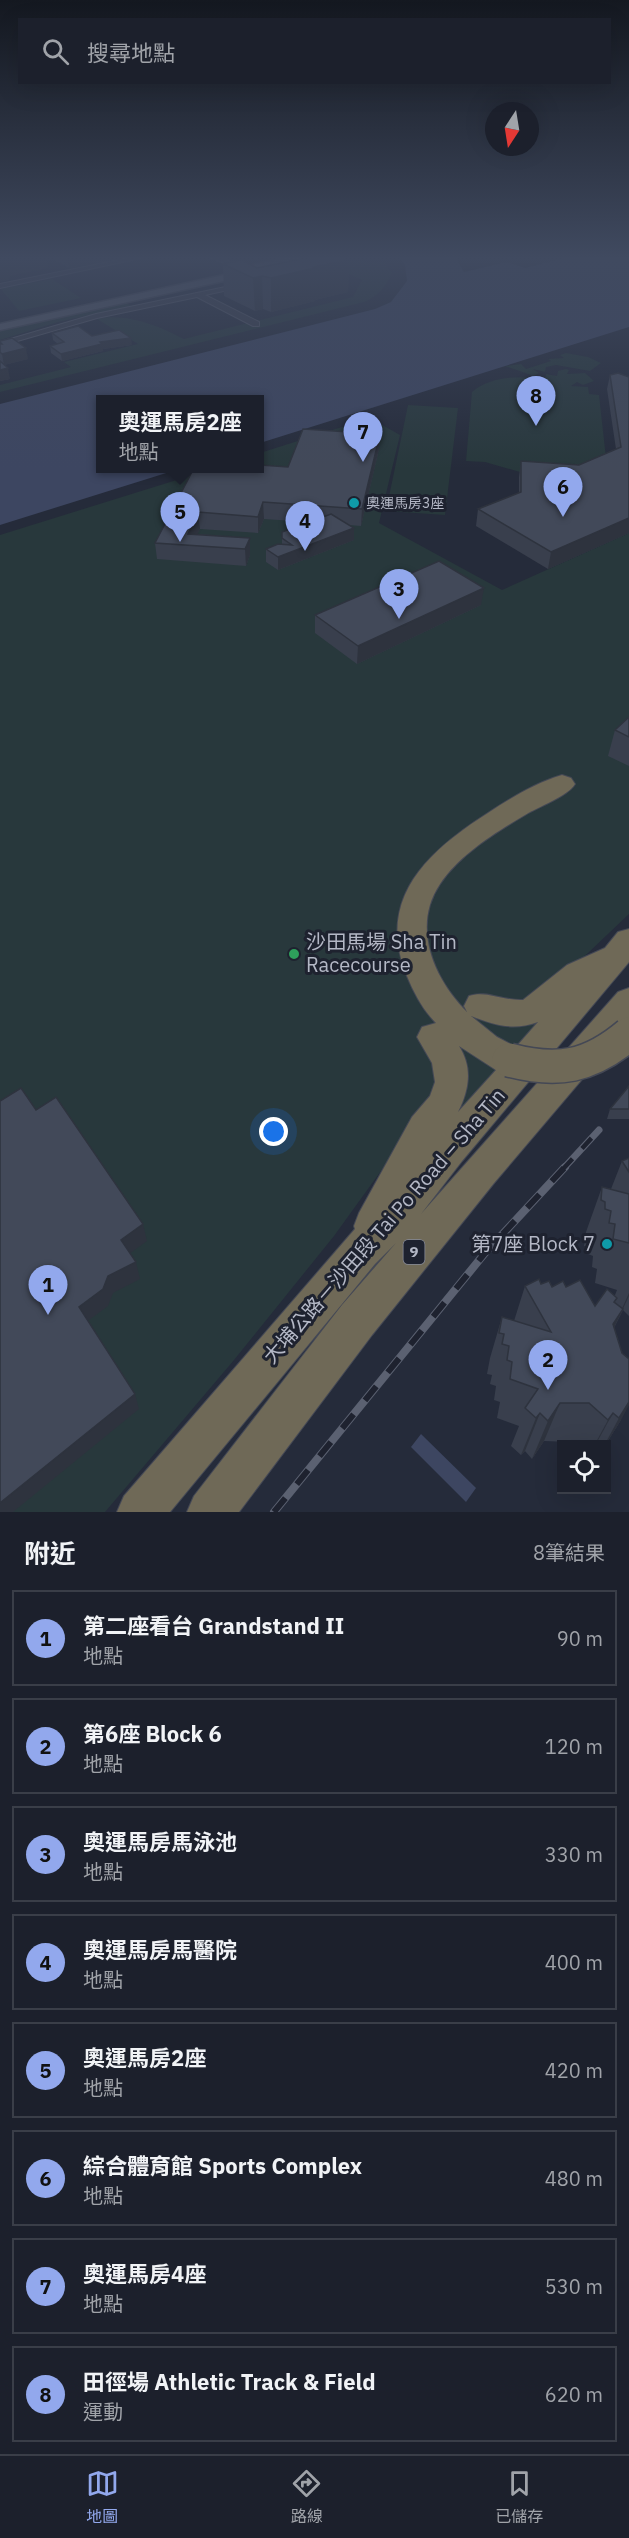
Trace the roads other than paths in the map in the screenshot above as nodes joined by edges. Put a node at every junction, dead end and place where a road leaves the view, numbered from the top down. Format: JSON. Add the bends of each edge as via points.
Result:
{"nodes":[{"id":1,"x":56,"y":328,"type":"edge"},
{"id":2,"x":0,"y":344,"type":"edge"},
{"id":3,"x":562,"y":784,"type":"dead end"},
{"id":4,"x":624,"y":947,"type":"edge"},
{"id":5,"x":629,"y":1001,"type":"edge"},
{"id":6,"x":480,"y":1006,"type":"dead end"},
{"id":7,"x":629,"y":1034,"type":"edge"},
{"id":8,"x":434,"y":1037,"type":"dead end"},
{"id":9,"x":361,"y":1250,"type":"junction"},
{"id":10,"x":140,"y":1512,"type":"edge"},
{"id":11,"x":210,"y":1512,"type":"edge"}],
"edges":[{"from":1,"to":2,"type":"street"},
{"from":3,"to":7,"type":"highway","bridge":true,"via":[[533,795],[441,862],[425,882],[416,905],[413,947],[434,999],[474,1041],[496,1054],[545,1068],[573,1066],[596,1059]]},
{"from":4,"to":6,"type":"highway","via":[[576,975],[535,1011],[518,1015]]},
{"from":4,"to":9,"type":"highway","name":"大埔公路－沙田段 Tai Po Road – Sha Tin","number":"9","via":[[392,1220]]},
{"from":5,"to":11,"type":"highway","number":"9","via":[[357,1320]]},
{"from":8,"to":9,"type":"highway","via":[[449,1059],[452,1082],[444,1105],[425,1129]]},
{"from":9,"to":10,"type":"highway","name":"大埔公路－沙田段 Tai Po Road – Sha Tin","number":"9"}]}
